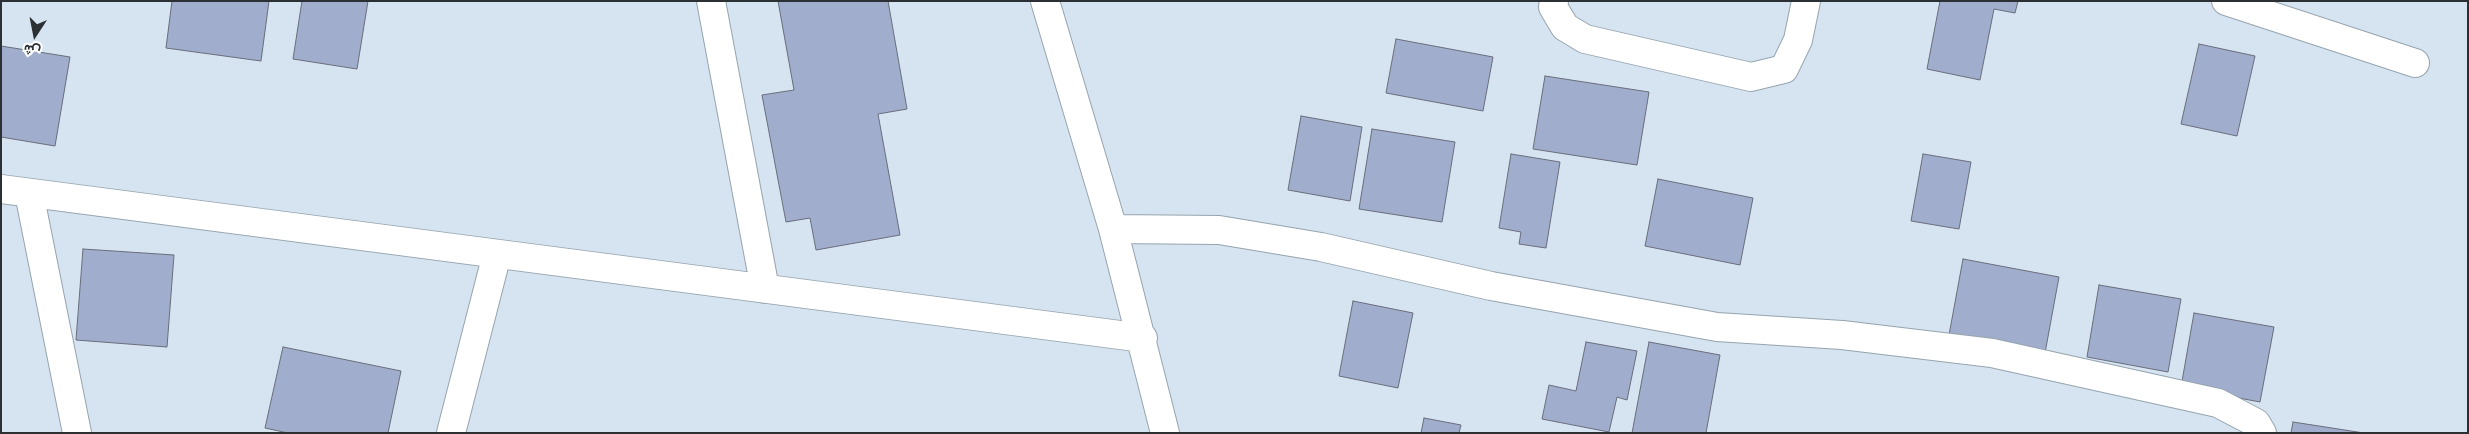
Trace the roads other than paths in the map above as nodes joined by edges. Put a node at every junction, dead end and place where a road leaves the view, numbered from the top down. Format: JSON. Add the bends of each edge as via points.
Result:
{"nodes":[{"id":1,"x":711,"y":1,"type":"edge"},
{"id":2,"x":1045,"y":1,"type":"edge"},
{"id":3,"x":1554,"y":1,"type":"edge"},
{"id":4,"x":1806,"y":1,"type":"edge"},
{"id":5,"x":2226,"y":1,"type":"edge"},
{"id":6,"x":2415,"y":63,"type":"dead end"},
{"id":7,"x":1,"y":189,"type":"edge"},
{"id":8,"x":29,"y":193,"type":"junction"},
{"id":9,"x":1113,"y":228,"type":"junction"},
{"id":10,"x":497,"y":254,"type":"junction"},
{"id":11,"x":765,"y":289,"type":"junction"},
{"id":12,"x":1142,"y":338,"type":"junction"},
{"id":13,"x":77,"y":433,"type":"edge"},
{"id":14,"x":451,"y":433,"type":"edge"},
{"id":15,"x":1165,"y":433,"type":"edge"},
{"id":16,"x":2262,"y":433,"type":"edge"}],
"edges":[{"from":1,"to":11,"type":"street"},
{"from":2,"to":9,"type":"street"},
{"from":3,"to":4,"type":"street","via":[[1553,7],[1565,27],[1585,39],[1751,77],[1784,69],[1798,40]]},
{"from":5,"to":6,"type":"street"},
{"from":7,"to":8,"type":"street"},
{"from":8,"to":10,"type":"street"},
{"from":8,"to":13,"type":"street"},
{"from":9,"to":12,"type":"street"},
{"from":9,"to":16,"type":"street","via":[[1219,230],[1321,247],[1491,286],[1717,327],[1842,335],[1992,353],[2218,404],[2256,423]]},
{"from":10,"to":11,"type":"street"},
{"from":10,"to":14,"type":"street"},
{"from":11,"to":12,"type":"street"},
{"from":12,"to":15,"type":"street"}]}
